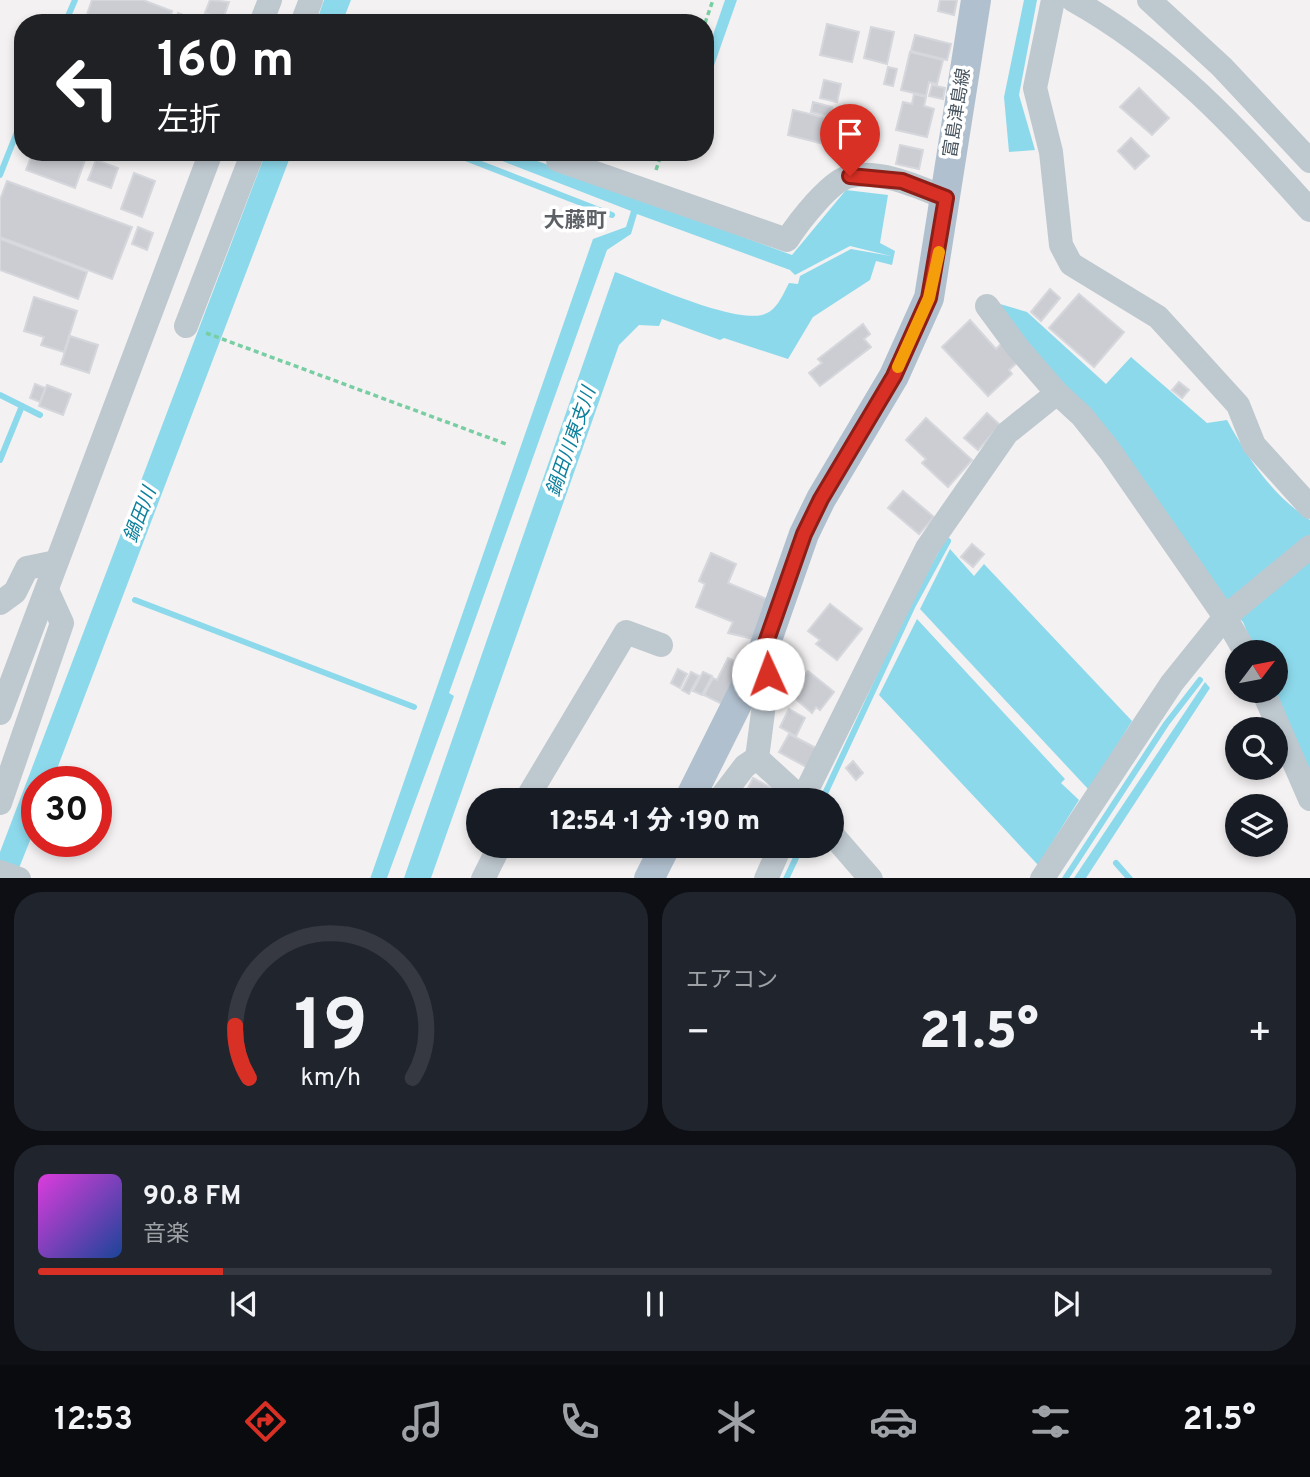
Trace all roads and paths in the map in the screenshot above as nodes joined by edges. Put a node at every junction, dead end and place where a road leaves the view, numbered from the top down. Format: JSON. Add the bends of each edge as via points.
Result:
{"nodes":[{"id":1,"x":976,"y":0,"type":"edge"},
{"id":2,"x":1053,"y":0,"type":"edge"},
{"id":3,"x":1149,"y":0,"type":"edge"},
{"id":4,"x":1076,"y":1,"type":"edge"},
{"id":5,"x":208,"y":161,"type":"edge"},
{"id":6,"x":250,"y":161,"type":"edge"},
{"id":7,"x":561,"y":161,"type":"edge"},
{"id":8,"x":659,"y":161,"type":"edge"},
{"id":9,"x":1310,"y":161,"type":"edge"},
{"id":10,"x":653,"y":180,"type":"dead end"},
{"id":11,"x":946,"y":198,"type":"junction"},
{"id":12,"x":1310,"y":210,"type":"edge"},
{"id":13,"x":988,"y":306,"type":"dead end"},
{"id":14,"x":186,"y":326,"type":"dead end"},
{"id":15,"x":224,"y":340,"type":"dead end"},
{"id":16,"x":1056,"y":393,"type":"junction"},
{"id":17,"x":506,"y":444,"type":"dead end"},
{"id":18,"x":1310,"y":507,"type":"edge"},
{"id":19,"x":1310,"y":547,"type":"edge"},
{"id":20,"x":56,"y":562,"type":"junction"},
{"id":21,"x":47,"y":590,"type":"junction"},
{"id":22,"x":0,"y":603,"type":"edge"},
{"id":23,"x":1225,"y":617,"type":"junction"},
{"id":24,"x":1238,"y":640,"type":"edge"},
{"id":25,"x":660,"y":645,"type":"dead end"},
{"id":26,"x":762,"y":654,"type":"junction"},
{"id":27,"x":1269,"y":704,"type":"edge"},
{"id":28,"x":0,"y":713,"type":"edge"},
{"id":29,"x":757,"y":758,"type":"junction"},
{"id":30,"x":533,"y":788,"type":"edge"},
{"id":31,"x":695,"y":788,"type":"edge"},
{"id":32,"x":729,"y":788,"type":"edge"},
{"id":33,"x":789,"y":788,"type":"edge"},
{"id":34,"x":808,"y":788,"type":"edge"},
{"id":35,"x":1310,"y":799,"type":"edge"},
{"id":36,"x":0,"y":803,"type":"edge"},
{"id":37,"x":844,"y":847,"type":"edge"},
{"id":38,"x":493,"y":858,"type":"edge"},
{"id":39,"x":775,"y":858,"type":"edge"},
{"id":40,"x":0,"y":872,"type":"edge"},
{"id":41,"x":19,"y":878,"type":"edge"},
{"id":42,"x":482,"y":878,"type":"edge"},
{"id":43,"x":765,"y":878,"type":"edge"},
{"id":44,"x":872,"y":878,"type":"edge"},
{"id":45,"x":1042,"y":878,"type":"edge"}],
"edges":[{"from":1,"to":11,"type":"main road","name":"富島津島線"},
{"from":2,"to":18,"type":"street","via":[[1035,88],[1051,152],[1061,245],[1071,264],[1158,317],[1238,405],[1254,445]]},
{"from":3,"to":9,"type":"street","via":[[1222,67]]},
{"from":4,"to":12,"type":"street","via":[[1154,54],[1217,107]]},
{"from":5,"to":20,"type":"street"},
{"from":6,"to":14,"type":"street"},
{"from":7,"to":11,"type":"street","via":[[786,240],[839,181],[850,176],[902,181]]},
{"from":8,"to":10,"type":"path"},
{"from":11,"to":26,"type":"main road","name":"富島津島線","via":[[929,298],[894,376],[804,534]]},
{"from":13,"to":16,"type":"street"},
{"from":15,"to":17,"type":"path"},
{"from":16,"to":23,"type":"street","via":[[1110,451]]},
{"from":16,"to":34,"type":"street","via":[[1007,433],[927,548]]},
{"from":19,"to":23,"type":"street"},
{"from":20,"to":21,"type":"street"},
{"from":20,"to":22,"type":"street","via":[[27,568],[15,592]]},
{"from":21,"to":28,"type":"street"},
{"from":21,"to":36,"type":"street","via":[[62,623]]},
{"from":23,"to":24,"type":"street"},
{"from":23,"to":45,"type":"street","via":[[1172,683]]},
{"from":25,"to":30,"type":"street","via":[[626,632]]},
{"from":26,"to":29,"type":"street","via":[[768,674]]},
{"from":26,"to":31,"type":"main road","name":"富島津島線"},
{"from":27,"to":35,"type":"street"},
{"from":29,"to":32,"type":"street"},
{"from":29,"to":33,"type":"street"},
{"from":37,"to":44,"type":"street"},
{"from":38,"to":42,"type":"street"},
{"from":39,"to":43,"type":"street"},
{"from":40,"to":41,"type":"street"}]}
